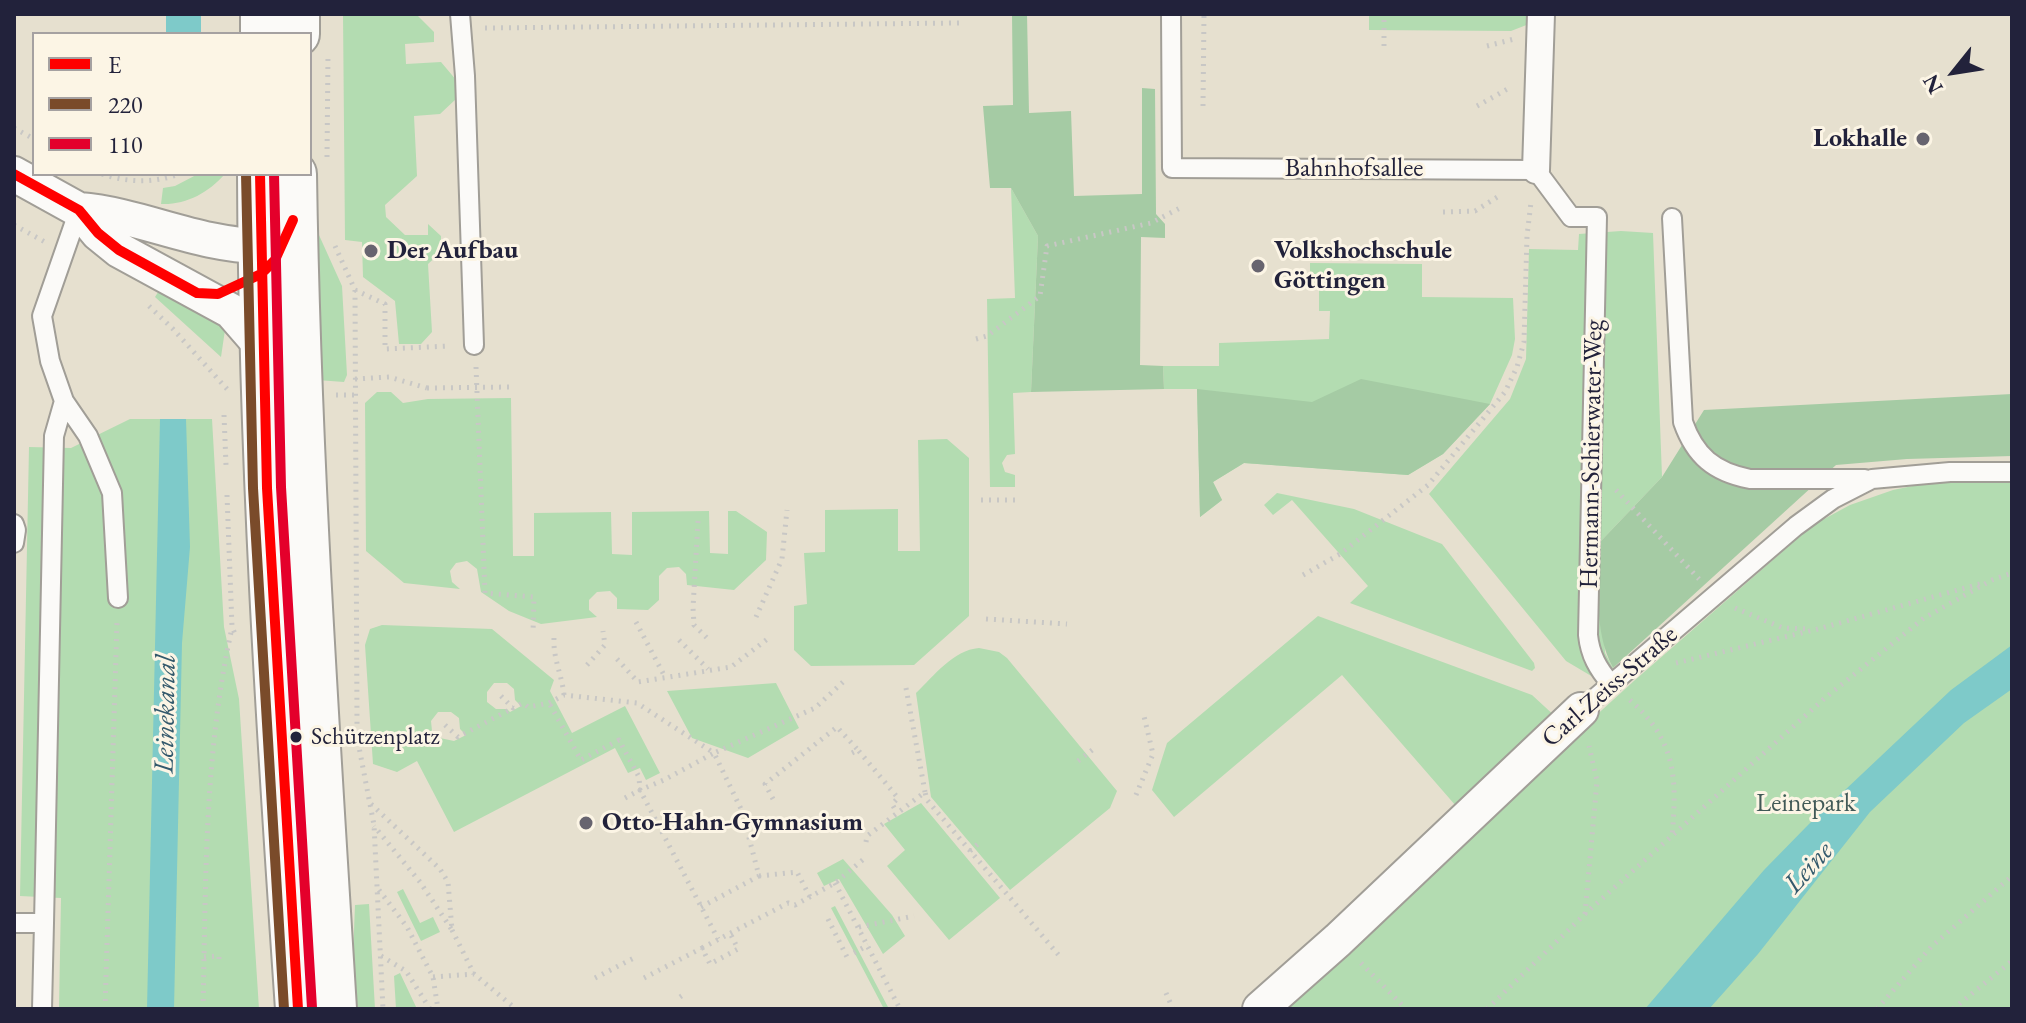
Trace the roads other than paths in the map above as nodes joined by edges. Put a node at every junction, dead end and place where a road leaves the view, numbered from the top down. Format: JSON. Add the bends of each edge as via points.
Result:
{"nodes":[{"id":1,"x":297,"y":14,"type":"edge"},
{"id":2,"x":1171,"y":14,"type":"edge"},
{"id":3,"x":1541,"y":14,"type":"edge"},
{"id":4,"x":461,"y":21,"type":"edge"},
{"id":5,"x":308,"y":32,"type":"edge"},
{"id":6,"x":1536,"y":170,"type":"junction"},
{"id":7,"x":14,"y":174,"type":"edge"},
{"id":8,"x":260,"y":176,"type":"edge"},
{"id":9,"x":306,"y":185,"type":"edge"},
{"id":10,"x":79,"y":210,"type":"junction"},
{"id":11,"x":1672,"y":218,"type":"dead end"},
{"id":12,"x":266,"y":260,"type":"junction"},
{"id":13,"x":197,"y":293,"type":"junction"},
{"id":14,"x":296,"y":304,"type":"junction"},
{"id":15,"x":474,"y":345,"type":"road end"},
{"id":16,"x":264,"y":349,"type":"junction"},
{"id":17,"x":64,"y":401,"type":"junction"},
{"id":18,"x":2012,"y":472,"type":"edge"},
{"id":19,"x":1872,"y":479,"type":"junction"},
{"id":20,"x":14,"y":524,"type":"edge"},
{"id":21,"x":14,"y":543,"type":"edge"},
{"id":22,"x":118,"y":598,"type":"road end"},
{"id":23,"x":1611,"y":684,"type":"junction"},
{"id":24,"x":1581,"y":710,"type":"joint"},
{"id":25,"x":14,"y":923,"type":"edge"},
{"id":26,"x":44,"y":923,"type":"junction"},
{"id":27,"x":42,"y":1009,"type":"edge"},
{"id":28,"x":298,"y":1009,"type":"edge"},
{"id":29,"x":334,"y":1009,"type":"edge"},
{"id":30,"x":1260,"y":1009,"type":"edge"}],
"edges":[{"from":1,"to":5,"type":"street"},
{"from":2,"to":6,"type":"lane","name":"Bahnhofsallee","via":[[1172,168]]},
{"from":3,"to":6,"type":"street"},
{"from":4,"to":15,"type":"lane"},
{"from":6,"to":23,"type":"lane","name":"Hermann-Schierwater-Weg","via":[[1571,217],[1597,217],[1588,635],[1598,669]]},
{"from":7,"to":10,"type":"street"},
{"from":8,"to":12,"type":"street"},
{"from":9,"to":12,"type":"street"},
{"from":9,"to":14,"type":"street"},
{"from":10,"to":12,"type":"street","via":[[113,213]]},
{"from":10,"to":13,"type":"street","via":[[119,250]]},
{"from":10,"to":17,"type":"lane","via":[[42,316]]},
{"from":11,"to":19,"type":"lane","via":[[1683,422],[1700,455],[1714,468],[1750,479]]},
{"from":12,"to":13,"type":"street","via":[[218,294]]},
{"from":12,"to":14,"type":"street"},
{"from":12,"to":16,"type":"street"},
{"from":13,"to":16,"type":"street","via":[[231,311]]},
{"from":14,"to":29,"type":"street"},
{"from":16,"to":28,"type":"street","via":[[275,678]]},
{"from":17,"to":22,"type":"lane","via":[[88,436],[112,493]]},
{"from":17,"to":26,"type":"lane","via":[[54,436]]},
{"from":18,"to":19,"type":"lane","name":"Carl-Zeiss-Straße"},
{"from":19,"to":23,"type":"lane","name":"Carl-Zeiss-Straße","via":[[1796,526]]},
{"from":20,"to":21,"type":"lane"},
{"from":23,"to":24,"type":"lane","name":"Carl-Zeiss-Straße"},
{"from":24,"to":30,"type":"street","name":"Carl-Zeiss-Straße"},
{"from":25,"to":26,"type":"lane"},
{"from":26,"to":27,"type":"lane"}]}
